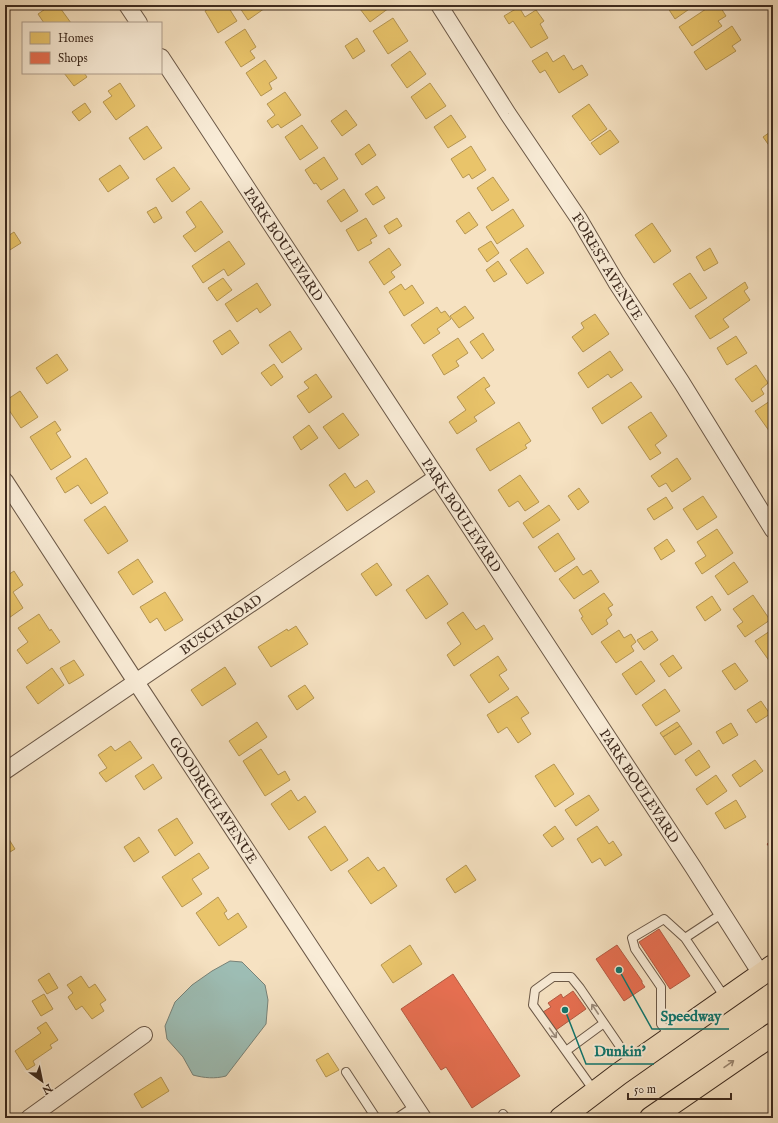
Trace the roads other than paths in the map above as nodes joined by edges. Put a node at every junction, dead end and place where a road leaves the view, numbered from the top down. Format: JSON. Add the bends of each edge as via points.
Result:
{"nodes":[{"id":1,"x":127,"y":5,"type":"edge"},
{"id":2,"x":439,"y":5,"type":"edge"},
{"id":3,"x":138,"y":22,"type":"edge"},
{"id":4,"x":162,"y":59,"type":"edge"},
{"id":5,"x":437,"y":477,"type":"junction"},
{"id":6,"x":5,"y":481,"type":"edge"},
{"id":7,"x":773,"y":530,"type":"edge"},
{"id":8,"x":136,"y":682,"type":"junction"},
{"id":9,"x":5,"y":771,"type":"edge"},
{"id":10,"x":723,"y":913,"type":"junction"},
{"id":11,"x":685,"y":938,"type":"junction"},
{"id":12,"x":767,"y":970,"type":"edge"},
{"id":13,"x":726,"y":998,"type":"junction"},
{"id":14,"x":604,"y":1023,"type":"junction"},
{"id":15,"x":773,"y":1034,"type":"edge"},
{"id":16,"x":144,"y":1035,"type":"dead end"},
{"id":17,"x":671,"y":1038,"type":"junction"},
{"id":18,"x":566,"y":1051,"type":"junction"},
{"id":19,"x":633,"y":1064,"type":"junction"},
{"id":20,"x":346,"y":1072,"type":"dead end"},
{"id":21,"x":595,"y":1092,"type":"junction"},
{"id":22,"x":419,"y":1112,"type":"edge"},
{"id":23,"x":29,"y":1118,"type":"edge"},
{"id":24,"x":376,"y":1118,"type":"edge"},
{"id":25,"x":397,"y":1118,"type":"edge"},
{"id":26,"x":561,"y":1118,"type":"edge"},
{"id":27,"x":651,"y":1118,"type":"edge"}],
"edges":[{"from":1,"to":3,"type":"street"},
{"from":2,"to":7,"type":"street","name":"FOREST AVENUE","via":[[579,219]]},
{"from":4,"to":5,"type":"street","name":"PARK BOULEVARD"},
{"from":5,"to":8,"type":"street","name":"BUSCH ROAD"},
{"from":5,"to":10,"type":"street","name":"PARK BOULEVARD"},
{"from":6,"to":8,"type":"street","name":"GOODRICH AVENUE"},
{"from":8,"to":9,"type":"street","name":"BUSCH ROAD"},
{"from":8,"to":22,"type":"street","name":"GOODRICH AVENUE"},
{"from":10,"to":11,"type":"lane"},
{"from":10,"to":12,"type":"street","name":"PARK BOULEVARD"},
{"from":11,"to":13,"type":"lane"},
{"from":11,"to":17,"type":"lane","via":[[664,918],[632,938],[635,948],[662,987],[661,1024]]},
{"from":12,"to":13,"type":"main road"},
{"from":13,"to":17,"type":"main road"},
{"from":14,"to":18,"type":"lane"},
{"from":14,"to":18,"type":"lane","one_way":true,"via":[[571,977],[553,977],[535,990],[533,1005]]},
{"from":14,"to":19,"type":"lane"},
{"from":27,"to":15,"type":"main road","one_way":true},
{"from":16,"to":23,"type":"street"},
{"from":17,"to":19,"type":"main road"},
{"from":18,"to":21,"type":"lane"},
{"from":19,"to":21,"type":"main road"},
{"from":20,"to":24,"type":"lane"},
{"from":21,"to":26,"type":"main road"},
{"from":22,"to":25,"type":"lane"}]}
